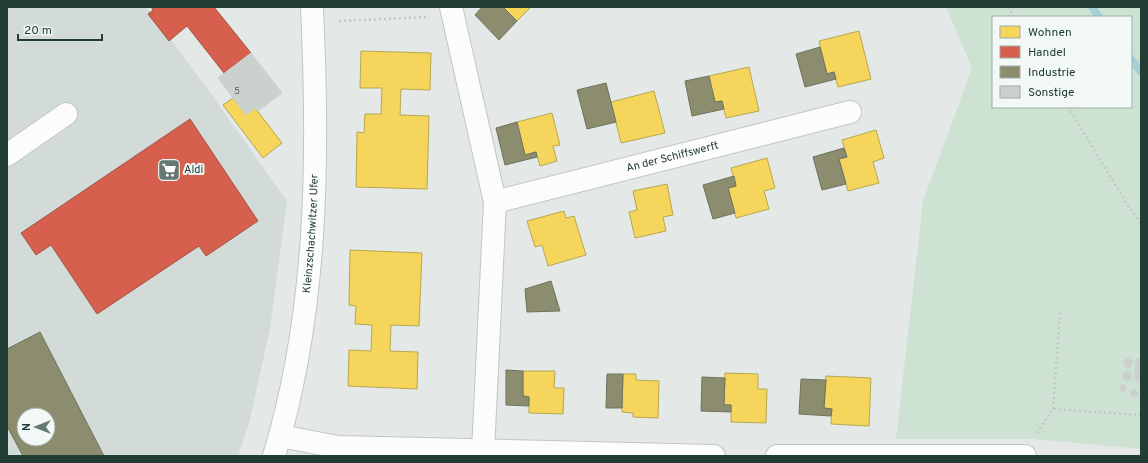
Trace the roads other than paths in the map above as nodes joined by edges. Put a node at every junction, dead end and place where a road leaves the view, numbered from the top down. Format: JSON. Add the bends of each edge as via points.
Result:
{"nodes":[{"id":1,"x":452,"y":12,"type":"edge"},
{"id":2,"x":313,"y":14,"type":"edge"},
{"id":3,"x":850,"y":112,"type":"dead end"},
{"id":4,"x":66,"y":114,"type":"dead end"},
{"id":5,"x":7,"y":155,"type":"edge"},
{"id":6,"x":495,"y":202,"type":"junction"},
{"id":7,"x":280,"y":436,"type":"junction"},
{"id":8,"x":484,"y":452,"type":"junction"},
{"id":9,"x":274,"y":456,"type":"edge"},
{"id":10,"x":714,"y":456,"type":"edge"},
{"id":11,"x":777,"y":456,"type":"edge"},
{"id":12,"x":1023,"y":456,"type":"edge"}],
"edges":[{"from":1,"to":6,"type":"street"},
{"from":2,"to":7,"type":"street","name":"Kleinzschachwitzer Ufer","via":[[314,153],[309,279],[298,356]]},
{"from":3,"to":6,"type":"street","name":"An der Schiffswerft"},
{"from":4,"to":5,"type":"street"},
{"from":6,"to":8,"type":"street"},
{"from":7,"to":8,"type":"street","via":[[338,447]]},
{"from":7,"to":9,"type":"street","name":"Kleinzschachwitzer Ufer"},
{"from":8,"to":10,"type":"street"},
{"from":11,"to":12,"type":"street"}]}
